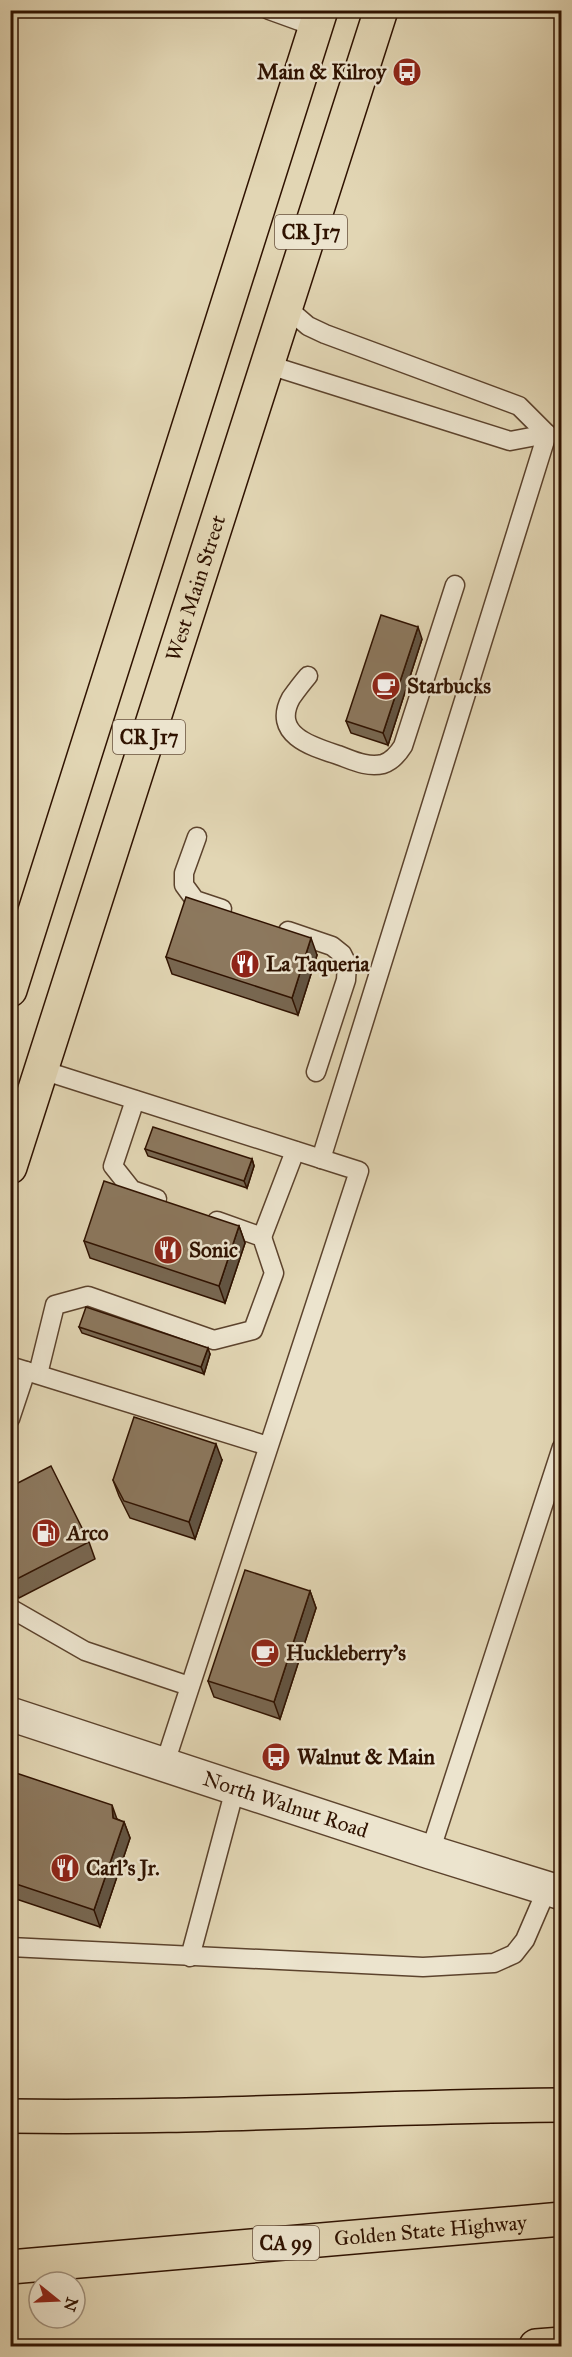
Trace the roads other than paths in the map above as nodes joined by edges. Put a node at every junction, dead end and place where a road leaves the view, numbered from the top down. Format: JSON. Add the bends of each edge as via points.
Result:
{"nodes":[{"id":1,"x":269,"y":10,"type":"edge"},
{"id":2,"x":381,"y":10,"type":"edge"},
{"id":3,"x":319,"y":19,"type":"edge"},
{"id":4,"x":287,"y":308,"type":"junction"},
{"id":5,"x":269,"y":365,"type":"junction"},
{"id":6,"x":547,"y":434,"type":"junction"},
{"id":7,"x":455,"y":585,"type":"dead end"},
{"id":8,"x":308,"y":676,"type":"dead end"},
{"id":9,"x":197,"y":837,"type":"dead end"},
{"id":10,"x":242,"y":916,"type":"edge"},
{"id":11,"x":274,"y":926,"type":"edge"},
{"id":12,"x":10,"y":990,"type":"edge"},
{"id":13,"x":42,"y":1070,"type":"junction"},
{"id":14,"x":316,"y":1072,"type":"dead end"},
{"id":15,"x":135,"y":1100,"type":"junction"},
{"id":16,"x":295,"y":1151,"type":"junction"},
{"id":17,"x":321,"y":1159,"type":"junction"},
{"id":18,"x":10,"y":1167,"type":"edge"},
{"id":19,"x":176,"y":1206,"type":"edge"},
{"id":20,"x":197,"y":1214,"type":"edge"},
{"id":21,"x":262,"y":1237,"type":"junction"},
{"id":22,"x":25,"y":1370,"type":"edge"},
{"id":23,"x":10,"y":1419,"type":"edge"},
{"id":24,"x":268,"y":1446,"type":"junction"},
{"id":25,"x":561,"y":1447,"type":"edge"},
{"id":26,"x":10,"y":1608,"type":"edge"},
{"id":27,"x":189,"y":1686,"type":"junction"},
{"id":28,"x":10,"y":1714,"type":"edge"},
{"id":29,"x":164,"y":1766,"type":"junction"},
{"id":30,"x":235,"y":1789,"type":"junction"},
{"id":31,"x":430,"y":1852,"type":"junction"},
{"id":32,"x":554,"y":1891,"type":"edge"},
{"id":33,"x":10,"y":1947,"type":"edge"},
{"id":34,"x":190,"y":1957,"type":"junction"},
{"id":35,"x":561,"y":2105,"type":"edge"},
{"id":36,"x":10,"y":2116,"type":"edge"},
{"id":37,"x":561,"y":2219,"type":"edge"},
{"id":38,"x":10,"y":2266,"type":"edge"},
{"id":39,"x":561,"y":2344,"type":"edge"},
{"id":40,"x":536,"y":2346,"type":"edge"}],
"edges":[{"from":1,"to":3,"type":"lane"},
{"from":2,"to":4,"type":"main road","name":"West Main Street","number":"CR J17"},
{"from":3,"to":12,"type":"main road","number":"CR J17"},
{"from":4,"to":5,"type":"main road","name":"West Main Street","number":"CR J17"},
{"from":4,"to":6,"type":"lane","via":[[325,334],[519,406]]},
{"from":5,"to":6,"type":"lane","via":[[510,441]]},
{"from":5,"to":13,"type":"main road","name":"West Main Street","number":"CR J17"},
{"from":6,"to":17,"type":"lane"},
{"from":7,"to":8,"type":"lane","via":[[403,746],[389,761],[363,764],[307,745],[296,736],[288,724],[287,710]]},
{"from":9,"to":10,"type":"lane","via":[[184,873],[185,889],[200,902]]},
{"from":11,"to":14,"type":"lane","via":[[332,946],[347,964],[346,980]]},
{"from":13,"to":15,"type":"lane"},
{"from":13,"to":18,"type":"main road","name":"West Main Street","number":"CR J17"},
{"from":15,"to":16,"type":"lane"},
{"from":15,"to":19,"type":"lane","via":[[113,1166],[132,1190]]},
{"from":16,"to":17,"type":"lane"},
{"from":16,"to":21,"type":"lane"},
{"from":17,"to":24,"type":"lane","via":[[359,1171]]},
{"from":20,"to":21,"type":"lane"},
{"from":21,"to":22,"type":"lane","via":[[274,1273],[254,1330],[214,1341],[88,1296],[55,1305]]},
{"from":22,"to":23,"type":"lane"},
{"from":22,"to":24,"type":"lane"},
{"from":24,"to":27,"type":"lane"},
{"from":25,"to":31,"type":"lane"},
{"from":26,"to":27,"type":"lane","via":[[85,1651]]},
{"from":27,"to":29,"type":"lane"},
{"from":28,"to":29,"type":"street","name":"North Walnut Road"},
{"from":29,"to":30,"type":"street","name":"North Walnut Road"},
{"from":30,"to":31,"type":"street","name":"North Walnut Road"},
{"from":30,"to":34,"type":"lane"},
{"from":31,"to":32,"type":"street","name":"North Walnut Road"},
{"from":32,"to":34,"type":"lane","via":[[525,1940],[514,1953],[494,1963],[423,1967]]},
{"from":33,"to":34,"type":"lane"},
{"from":35,"to":36,"type":"main road"},
{"from":37,"to":38,"type":"main road","name":"Golden State Highway","number":"CA 99"},
{"from":39,"to":40,"type":"main road"}]}
